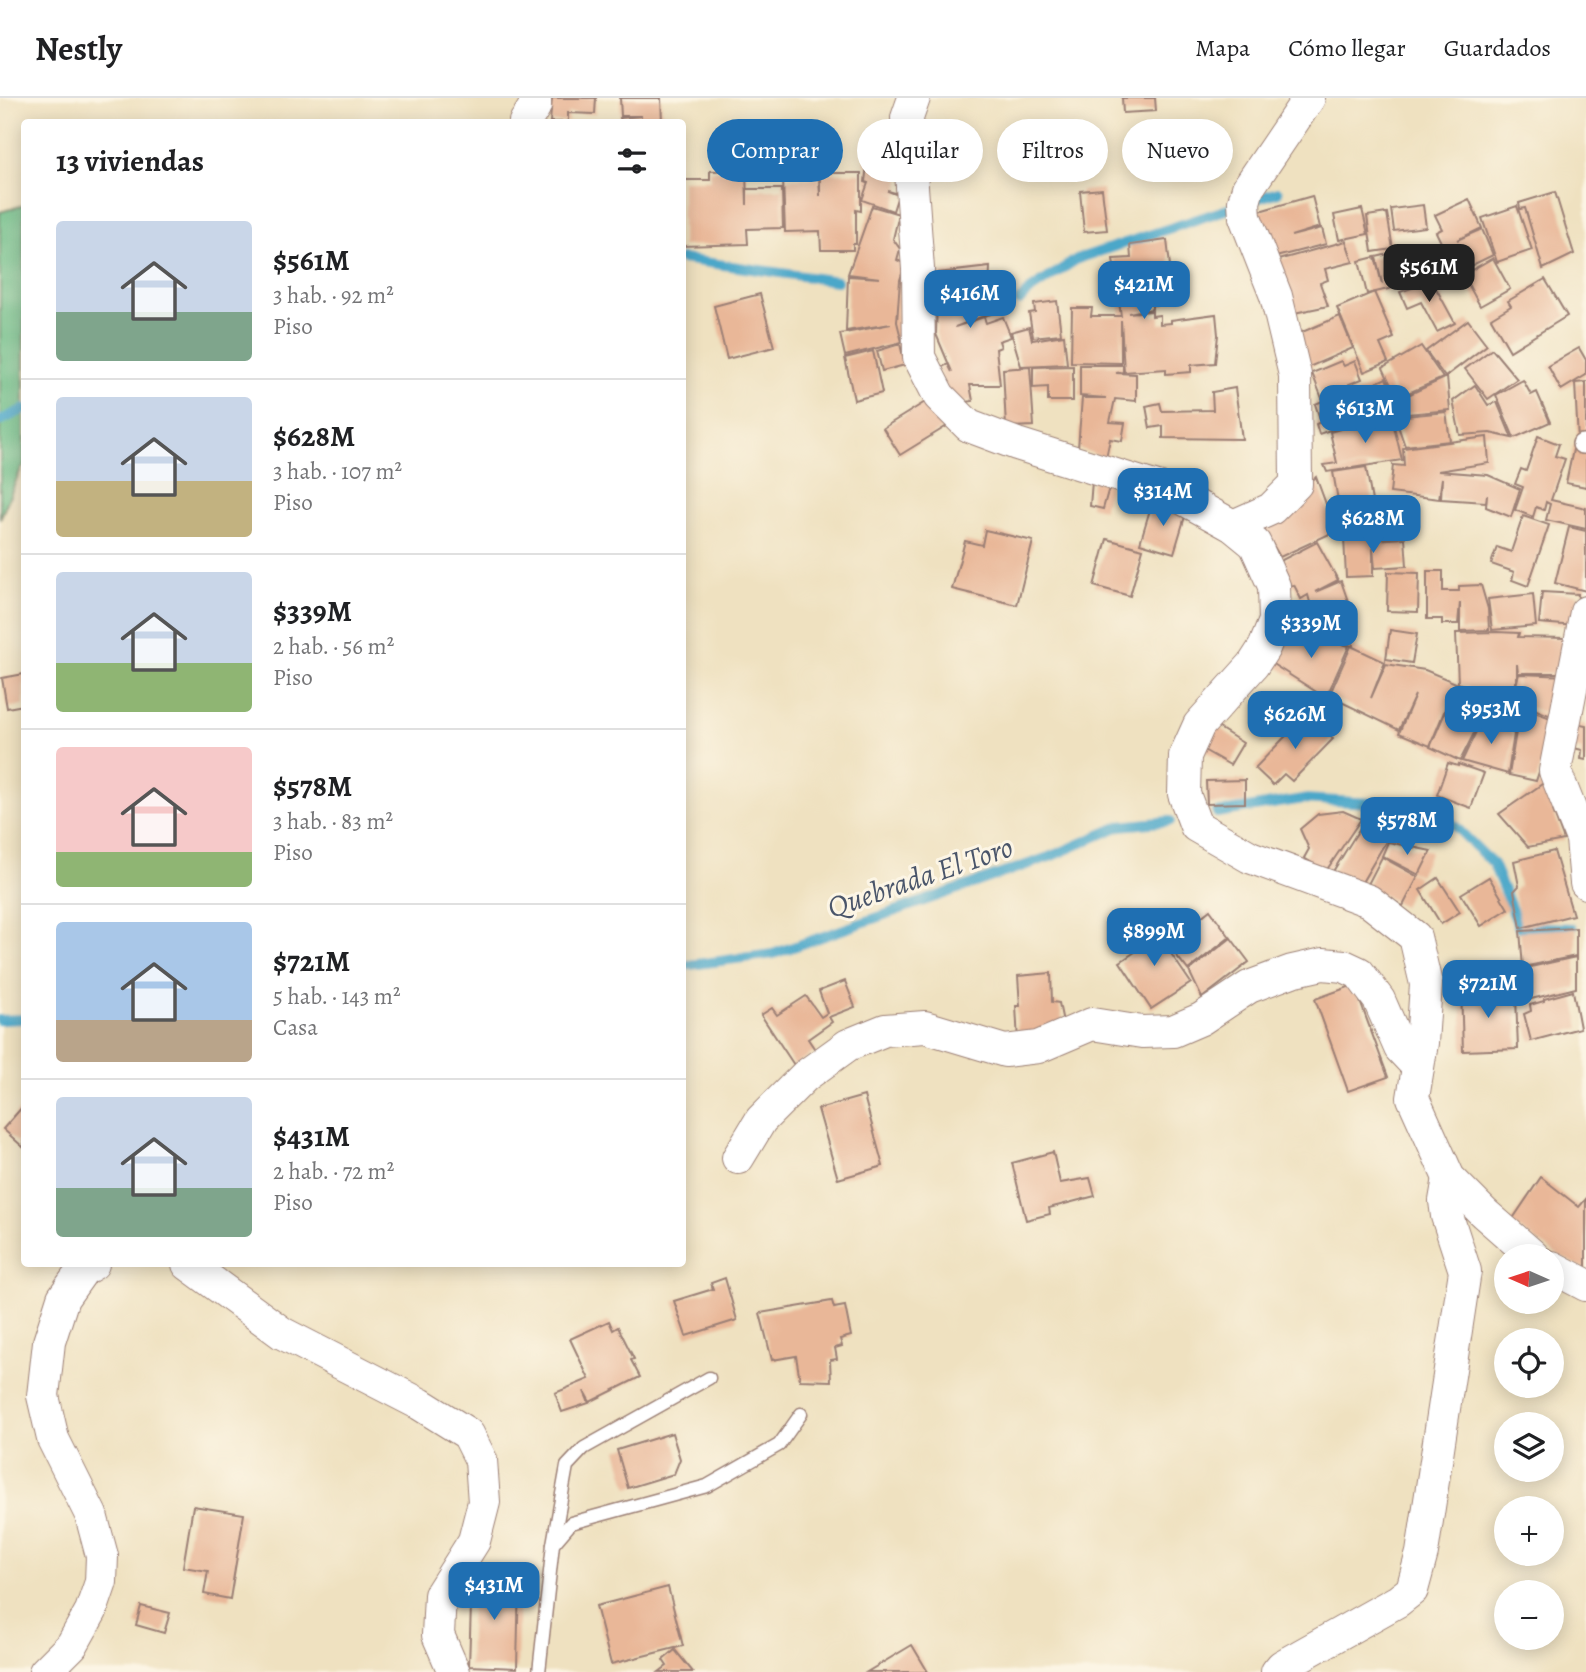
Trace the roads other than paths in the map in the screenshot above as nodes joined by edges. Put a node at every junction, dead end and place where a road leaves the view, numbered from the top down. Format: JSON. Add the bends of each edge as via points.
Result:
{"nodes":[{"id":1,"x":535,"y":98,"type":"edge"},
{"id":2,"x":914,"y":98,"type":"edge"},
{"id":3,"x":1309,"y":98,"type":"edge"},
{"id":4,"x":527,"y":119,"type":"edge"},
{"id":5,"x":1233,"y":526,"type":"junction"},
{"id":6,"x":1586,"y":612,"type":"edge"},
{"id":7,"x":1586,"y":883,"type":"edge"},
{"id":8,"x":1418,"y":1067,"type":"junction"},
{"id":9,"x":738,"y":1158,"type":"dead end"},
{"id":10,"x":1449,"y":1178,"type":"junction"},
{"id":11,"x":1520,"y":1244,"type":"edge"},
{"id":12,"x":88,"y":1267,"type":"edge"},
{"id":13,"x":192,"y":1267,"type":"edge"},
{"id":14,"x":1564,"y":1273,"type":"edge"},
{"id":15,"x":1586,"y":1285,"type":"edge"},
{"id":16,"x":709,"y":1378,"type":"dead end"},
{"id":17,"x":801,"y":1414,"type":"dead end"},
{"id":18,"x":553,"y":1544,"type":"junction"},
{"id":19,"x":45,"y":1672,"type":"edge"},
{"id":20,"x":454,"y":1672,"type":"edge"},
{"id":21,"x":539,"y":1672,"type":"edge"},
{"id":22,"x":1278,"y":1672,"type":"edge"}],
"edges":[{"from":1,"to":4,"type":"street"},
{"from":2,"to":5,"type":"street","via":[[908,118],[919,358],[939,396],[969,426],[1173,493]]},
{"from":3,"to":5,"type":"street","via":[[1248,188],[1244,202],[1245,217],[1276,296],[1295,375],[1296,484],[1271,509]]},
{"from":5,"to":8,"type":"street","via":[[1255,544],[1274,586],[1275,621],[1253,666],[1199,725],[1185,756],[1184,794],[1196,826],[1250,857],[1368,901],[1415,937],[1426,984]]},
{"from":6,"to":7,"type":"street","via":[[1555,771],[1582,839]]},
{"from":8,"to":9,"type":"street","via":[[1400,1048],[1378,1000],[1359,974],[1344,966],[1323,964],[1249,986],[1173,1031],[1142,1032],[1092,1024],[1038,1047],[1005,1051],[925,1027],[885,1030],[848,1045],[805,1076],[761,1120]]},
{"from":8,"to":10,"type":"street","via":[[1413,1098]]},
{"from":10,"to":11,"type":"street"},
{"from":10,"to":22,"type":"street","via":[[1447,1216],[1465,1270],[1422,1553],[1412,1590],[1282,1665]]},
{"from":12,"to":19,"type":"street","via":[[63,1297],[49,1342],[43,1396],[53,1439],[90,1515],[102,1556],[101,1582],[72,1645]]},
{"from":13,"to":20,"type":"street","via":[[282,1333],[468,1434],[481,1460],[484,1502],[474,1541],[440,1595],[438,1635]]},
{"from":14,"to":15,"type":"street"},
{"from":16,"to":18,"type":"lane","via":[[584,1448],[568,1466]]},
{"from":17,"to":18,"type":"lane","via":[[779,1446],[707,1486],[571,1523]]},
{"from":18,"to":21,"type":"lane"}]}
